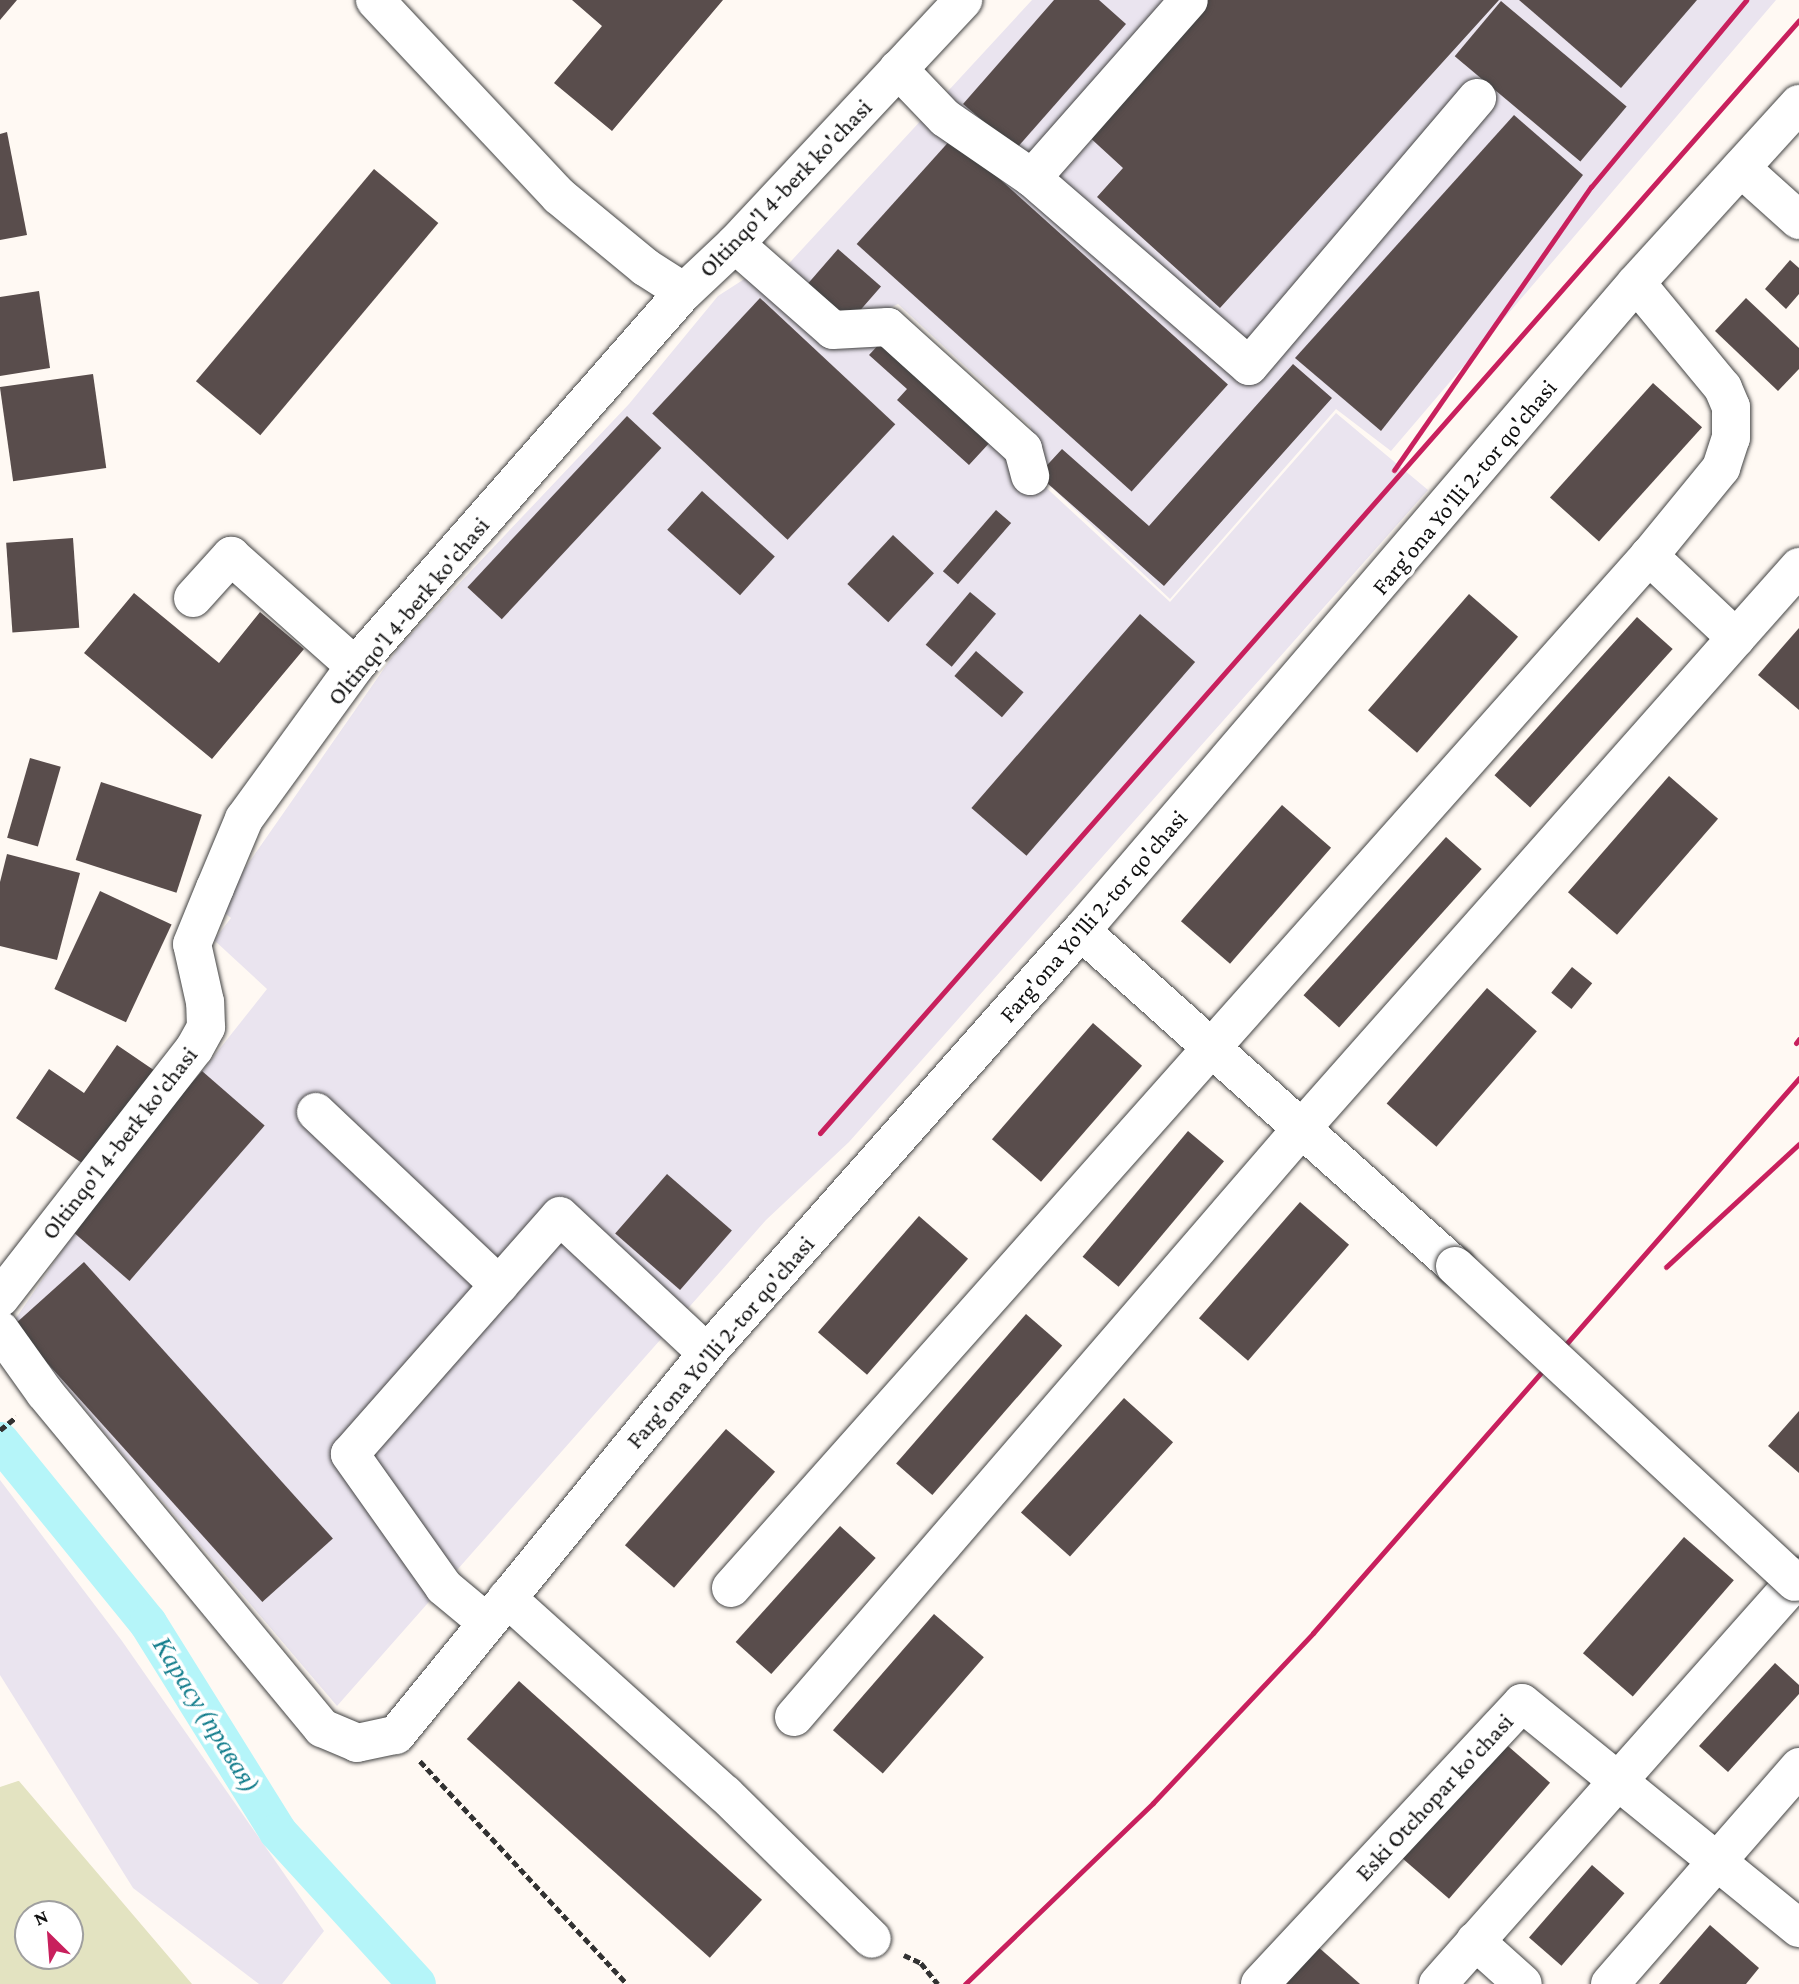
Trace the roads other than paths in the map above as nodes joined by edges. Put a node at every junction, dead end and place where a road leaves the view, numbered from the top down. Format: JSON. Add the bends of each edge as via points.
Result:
{"nodes":[{"id":1,"x":963,"y":0,"type":"edge"},
{"id":2,"x":1189,"y":0,"type":"edge"},
{"id":3,"x":392,"y":6,"type":"edge"},
{"id":4,"x":898,"y":69,"type":"junction"},
{"id":5,"x":1477,"y":98,"type":"dead end"},
{"id":6,"x":1799,"y":104,"type":"edge"},
{"id":7,"x":1741,"y":167,"type":"junction"},
{"id":8,"x":1032,"y":178,"type":"junction"},
{"id":9,"x":1799,"y":220,"type":"edge"},
{"id":10,"x":735,"y":244,"type":"junction"},
{"id":11,"x":1636,"y":283,"type":"junction"},
{"id":12,"x":684,"y":292,"type":"junction"},
{"id":13,"x":1030,"y":476,"type":"dead end"},
{"id":14,"x":1649,"y":556,"type":"junction"},
{"id":15,"x":1799,"y":567,"type":"edge"},
{"id":16,"x":193,"y":598,"type":"dead end"},
{"id":17,"x":1736,"y":638,"type":"junction"},
{"id":18,"x":355,"y":666,"type":"junction"},
{"id":19,"x":1081,"y":931,"type":"junction"},
{"id":20,"x":1210,"y":1046,"type":"junction"},
{"id":21,"x":316,"y":1112,"type":"dead end"},
{"id":22,"x":1302,"y":1128,"type":"junction"},
{"id":23,"x":499,"y":1285,"type":"junction"},
{"id":24,"x":0,"y":1298,"type":"edge"},
{"id":25,"x":0,"y":1330,"type":"edge"},
{"id":26,"x":707,"y":1353,"type":"junction"},
{"id":27,"x":1797,"y":1579,"type":"edge"},
{"id":28,"x":732,"y":1588,"type":"dead end"},
{"id":29,"x":496,"y":1610,"type":"junction"},
{"id":30,"x":794,"y":1717,"type":"dead end"},
{"id":31,"x":1799,"y":1767,"type":"edge"},
{"id":32,"x":1618,"y":1781,"type":"junction"},
{"id":33,"x":1718,"y":1863,"type":"junction"},
{"id":34,"x":1799,"y":1928,"type":"edge"},
{"id":35,"x":872,"y":1939,"type":"dead end"},
{"id":36,"x":1475,"y":1941,"type":"junction"},
{"id":37,"x":1260,"y":1984,"type":"edge"},
{"id":38,"x":1438,"y":1984,"type":"edge"},
{"id":39,"x":1523,"y":1984,"type":"edge"},
{"id":40,"x":1610,"y":1984,"type":"edge"}],
"edges":[{"from":1,"to":4,"type":"street","name":"Oltinqo'l 4-berk ko'chasi"},
{"from":2,"to":8,"type":"street"},
{"from":3,"to":12,"type":"street","via":[[559,196],[645,267]]},
{"from":4,"to":8,"type":"street","via":[[945,118]]},
{"from":4,"to":10,"type":"street","name":"Oltinqo'l 4-berk ko'chasi"},
{"from":5,"to":8,"type":"street","via":[[1249,366]]},
{"from":6,"to":7,"type":"street","name":"Farg'ona Yo'lli 2-tor qo'chasi"},
{"from":7,"to":9,"type":"street"},
{"from":7,"to":11,"type":"street","name":"Farg'ona Yo'lli 2-tor qo'chasi"},
{"from":10,"to":12,"type":"street","name":"Oltinqo'l 4-berk ko'chasi"},
{"from":10,"to":13,"type":"street","via":[[834,330],[888,327],[1023,449]]},
{"from":11,"to":14,"type":"street","via":[[1723,388],[1731,407],[1731,438],[1721,468]]},
{"from":11,"to":19,"type":"street","name":"Farg'ona Yo'lli 2-tor qo'chasi"},
{"from":12,"to":18,"type":"street","name":"Oltinqo'l 4-berk ko'chasi"},
{"from":14,"to":17,"type":"street"},
{"from":14,"to":20,"type":"street"},
{"from":15,"to":17,"type":"street"},
{"from":16,"to":18,"type":"street","via":[[232,556]]},
{"from":17,"to":22,"type":"street"},
{"from":18,"to":24,"type":"street","name":"Oltinqo'l 4-berk ko'chasi","via":[[244,819],[192,944],[206,1027],[194,1049]]},
{"from":19,"to":20,"type":"street"},
{"from":19,"to":26,"type":"street","name":"Farg'ona Yo'lli 2-tor qo'chasi"},
{"from":20,"to":22,"type":"street"},
{"from":20,"to":28,"type":"street"},
{"from":21,"to":23,"type":"street"},
{"from":22,"to":27,"type":"street","bridge":true},
{"from":22,"to":30,"type":"street"},
{"from":23,"to":26,"type":"street","via":[[560,1216]]},
{"from":23,"to":29,"type":"street","via":[[350,1454],[444,1587]]},
{"from":25,"to":29,"type":"street","name":"Farg'ona Yo'lli 2-tor qo'chasi","via":[[45,1393],[321,1728],[357,1743],[396,1735]]},
{"from":26,"to":29,"type":"street","name":"Farg'ona Yo'lli 2-tor qo'chasi"},
{"from":27,"to":32,"type":"street"},
{"from":29,"to":35,"type":"street","via":[[724,1794]]},
{"from":31,"to":33,"type":"street"},
{"from":32,"to":33,"type":"street","name":"Eski Otchopar ko'chasi"},
{"from":32,"to":36,"type":"street"},
{"from":32,"to":37,"type":"street","name":"Eski Otchopar ko'chasi","via":[[1521,1703]]},
{"from":33,"to":34,"type":"street","name":"Eski Otchopar ko'chasi"},
{"from":33,"to":40,"type":"street"},
{"from":36,"to":38,"type":"street"},
{"from":36,"to":39,"type":"street"}]}
